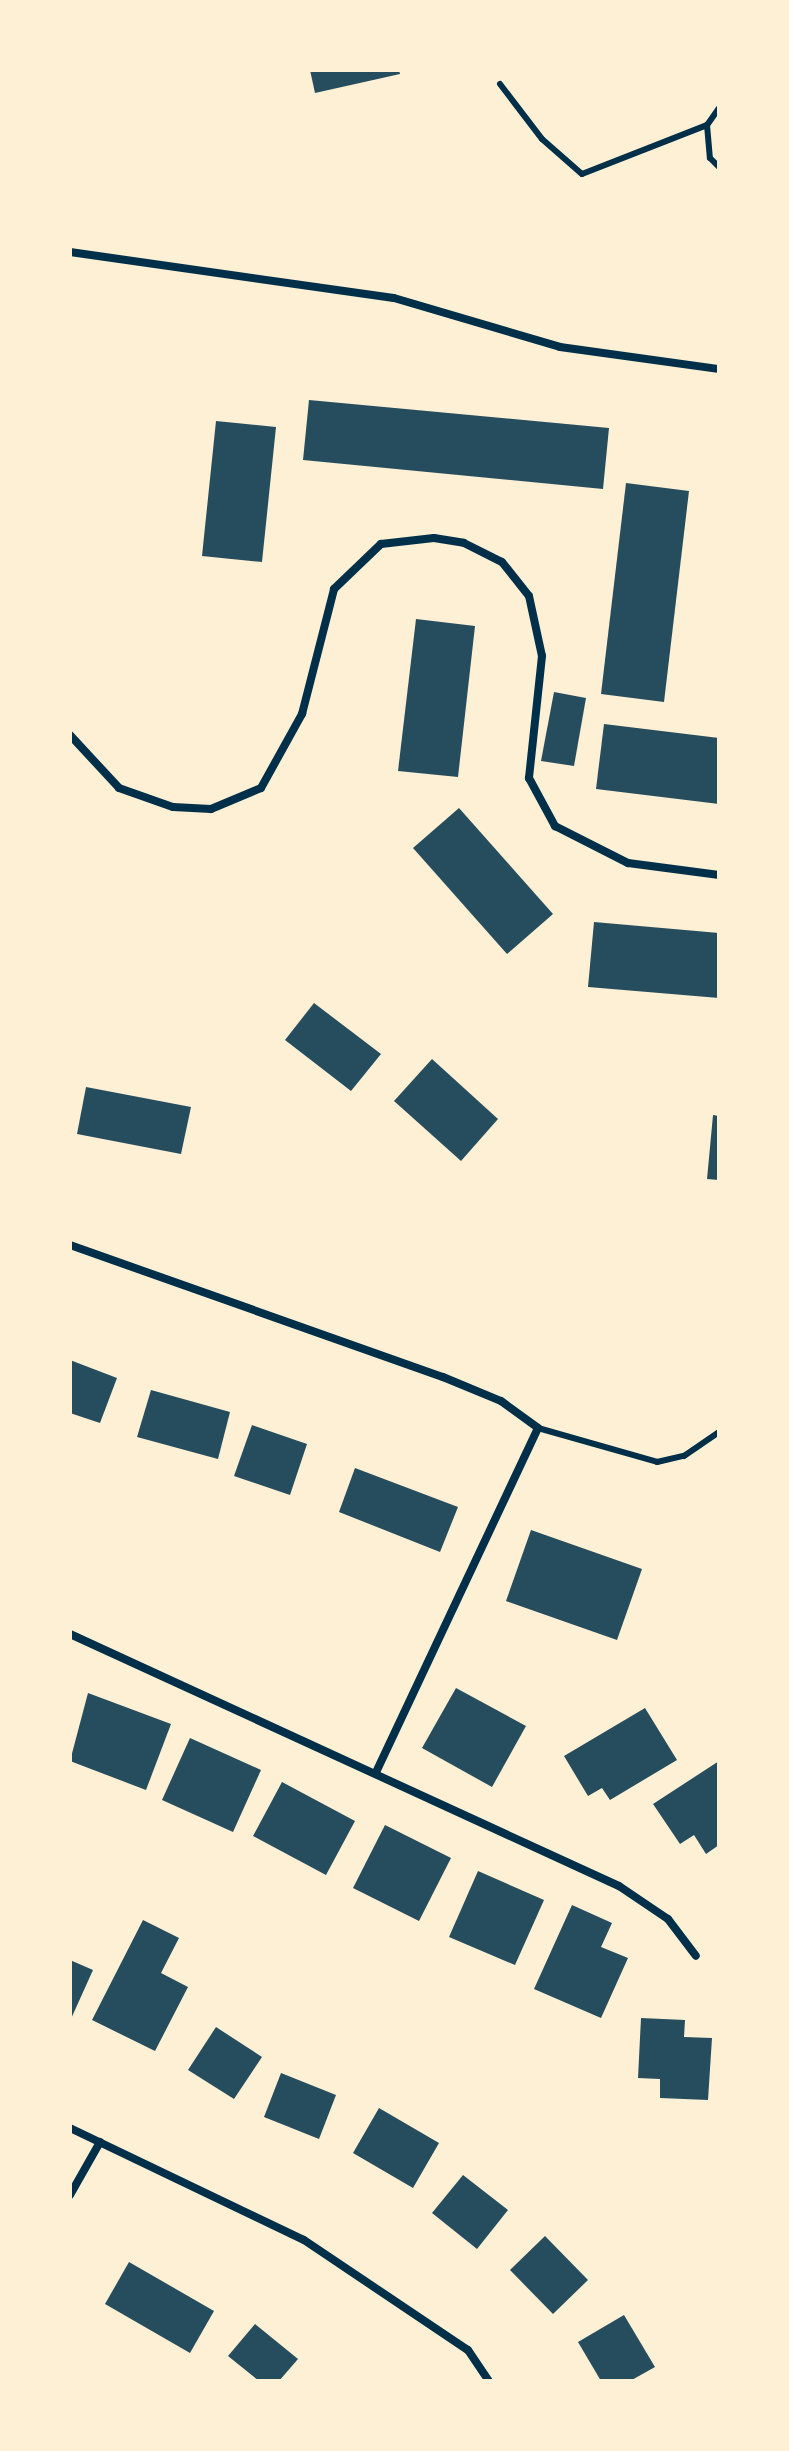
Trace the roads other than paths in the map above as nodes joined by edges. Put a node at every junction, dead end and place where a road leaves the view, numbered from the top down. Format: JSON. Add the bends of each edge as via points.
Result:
{"nodes":[{"id":1,"x":500,"y":84,"type":"dead end"},
{"id":2,"x":719,"y":108,"type":"edge"},
{"id":3,"x":707,"y":125,"type":"junction"},
{"id":4,"x":719,"y":167,"type":"edge"},
{"id":5,"x":70,"y":252,"type":"edge"},
{"id":6,"x":719,"y":369,"type":"edge"},
{"id":7,"x":70,"y":735,"type":"edge"},
{"id":8,"x":719,"y":875,"type":"edge"},
{"id":9,"x":70,"y":1245,"type":"edge"},
{"id":10,"x":538,"y":1428,"type":"junction"},
{"id":11,"x":719,"y":1432,"type":"edge"},
{"id":12,"x":70,"y":1634,"type":"edge"},
{"id":13,"x":376,"y":1773,"type":"junction"},
{"id":14,"x":696,"y":1956,"type":"dead end"},
{"id":15,"x":70,"y":2128,"type":"edge"},
{"id":16,"x":100,"y":2142,"type":"junction"},
{"id":17,"x":70,"y":2195,"type":"edge"},
{"id":18,"x":489,"y":2381,"type":"edge"}],
"edges":[{"from":1,"to":3,"type":"lane","via":[[542,139],[582,174]]},
{"from":2,"to":3,"type":"lane"},
{"from":3,"to":4,"type":"lane","via":[[710,158]]},
{"from":5,"to":6,"type":"street","via":[[394,298],[560,347]]},
{"from":7,"to":8,"type":"street","via":[[119,788],[173,807],[211,809],[261,788],[302,714],[334,589],[381,544],[434,538],[464,543],[502,562],[529,596],[542,656],[529,778],[555,826],[628,863]]},
{"from":9,"to":10,"type":"street","via":[[443,1377],[501,1401]]},
{"from":10,"to":11,"type":"lane","via":[[657,1462],[684,1456]]},
{"from":10,"to":13,"type":"street"},
{"from":12,"to":13,"type":"street"},
{"from":13,"to":14,"type":"street","via":[[629,1891],[668,1919]]},
{"from":15,"to":16,"type":"street"},
{"from":16,"to":17,"type":"street"},
{"from":16,"to":18,"type":"street","via":[[304,2240],[468,2350]]}]}
